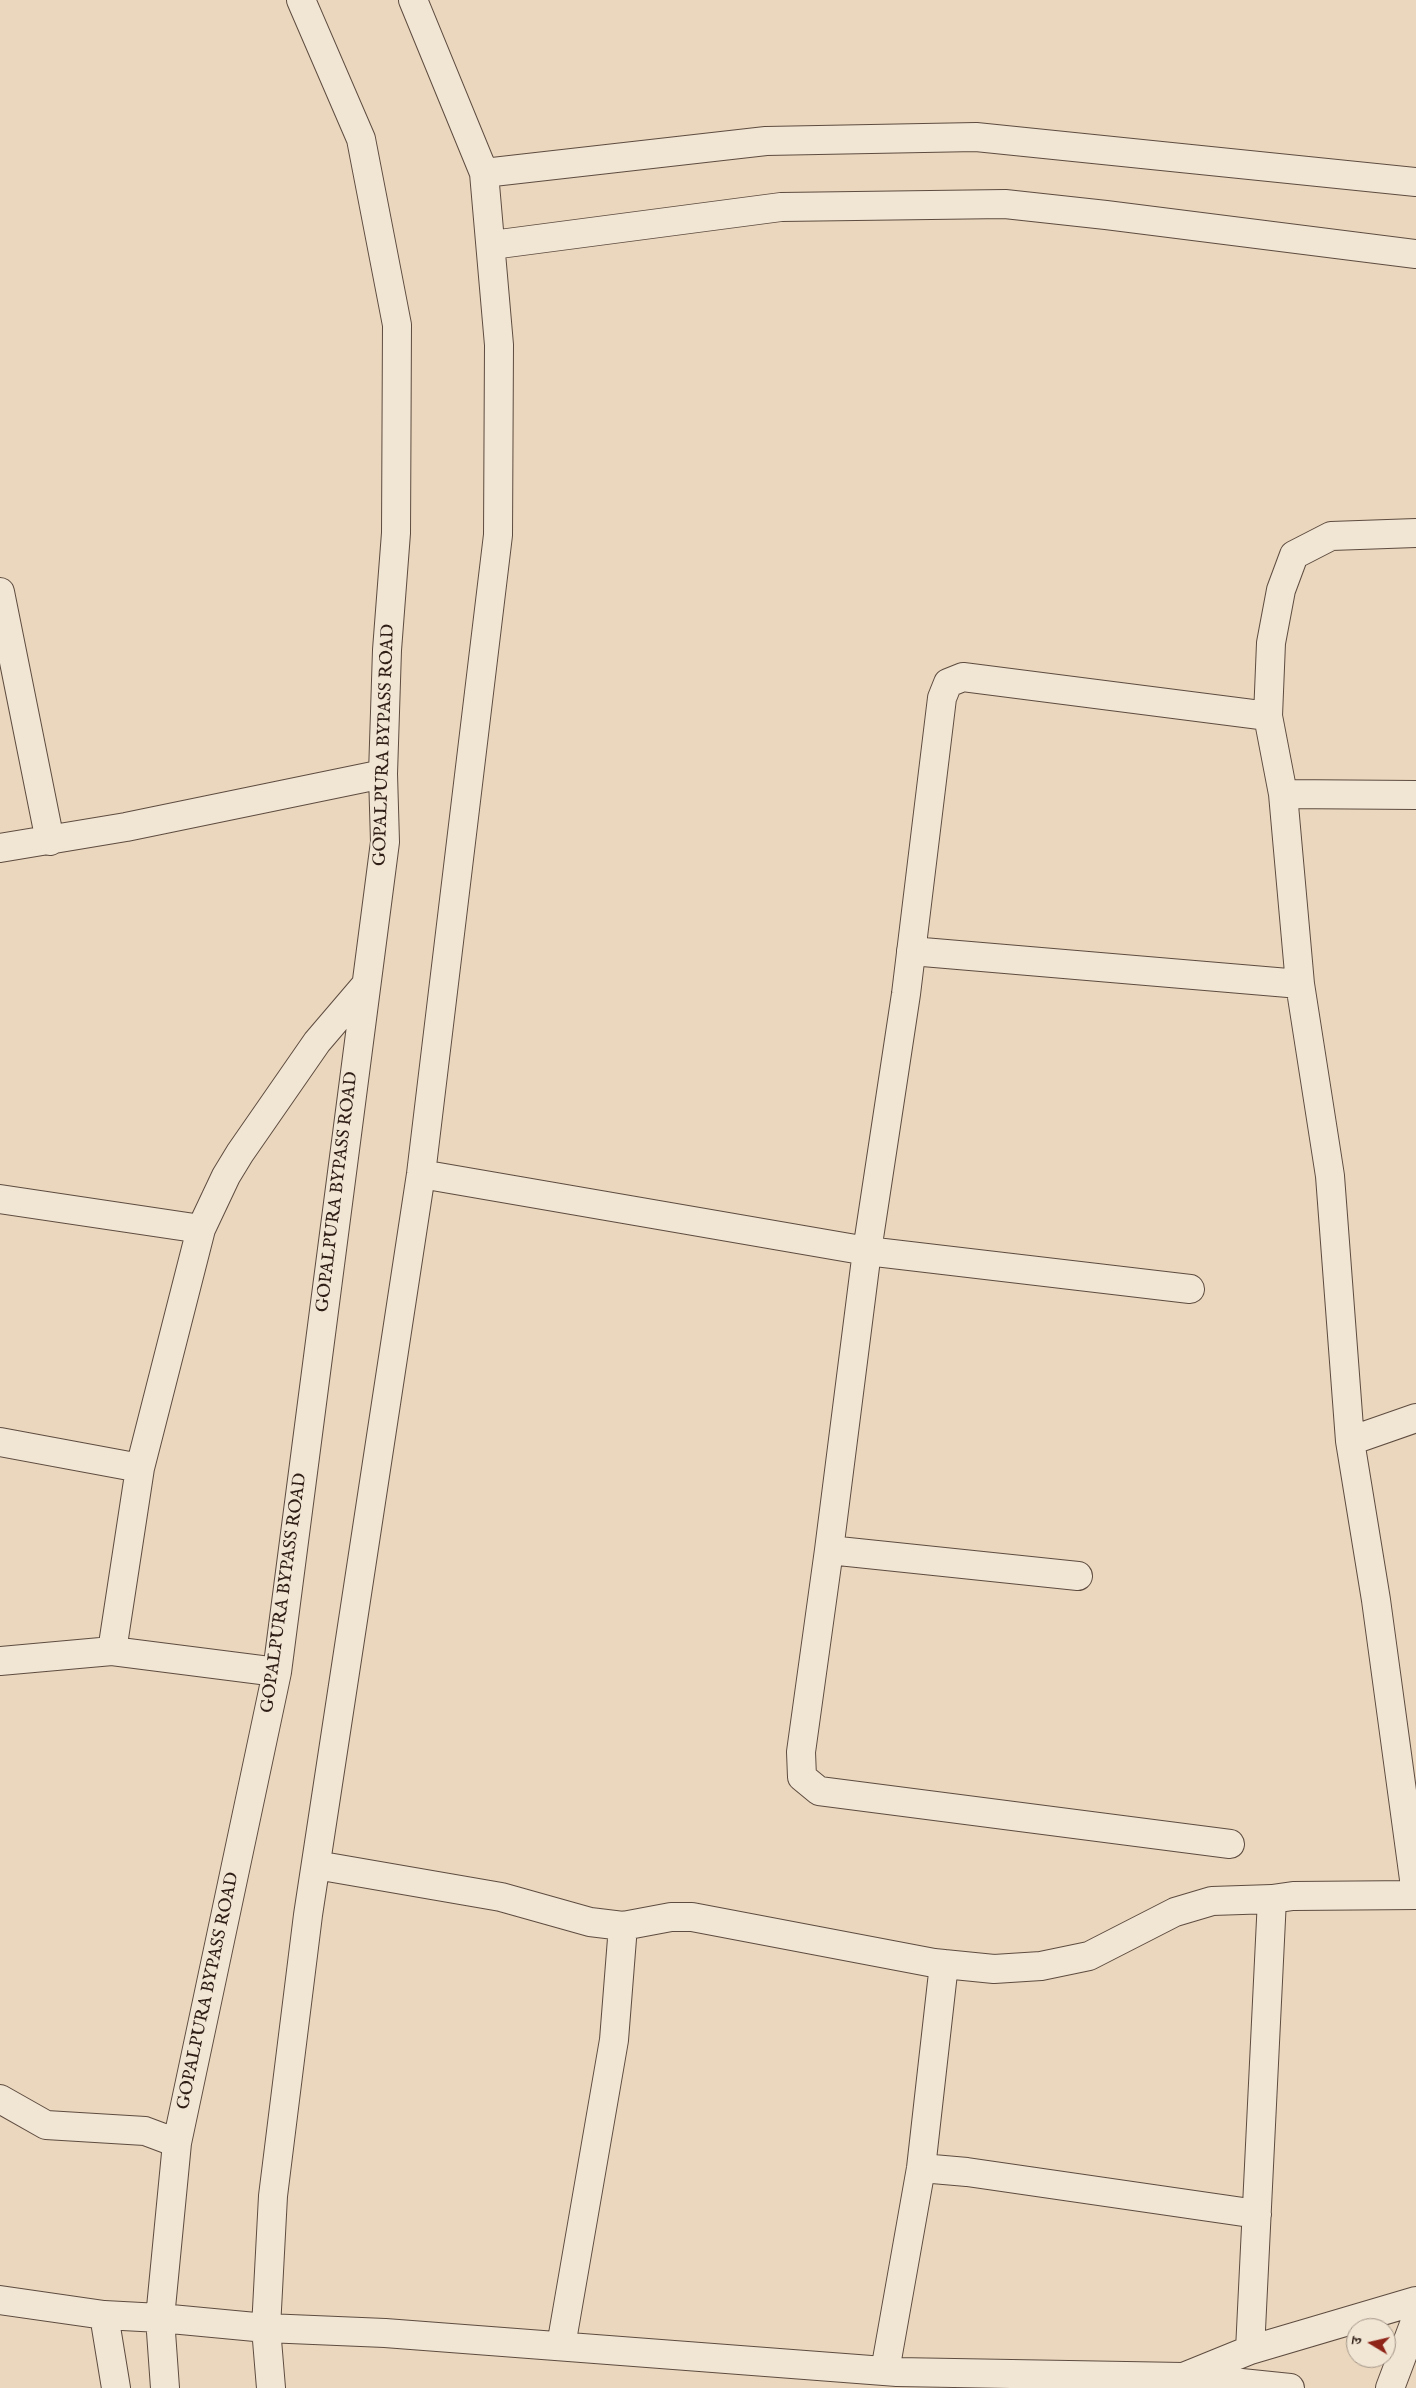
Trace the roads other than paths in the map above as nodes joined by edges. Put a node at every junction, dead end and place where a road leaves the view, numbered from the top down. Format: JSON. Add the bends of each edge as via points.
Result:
{"nodes":[{"id":1,"x":301,"y":0,"type":"edge"},
{"id":2,"x":413,"y":0,"type":"edge"},
{"id":3,"x":484,"y":173,"type":"junction"},
{"id":4,"x":1416,"y":182,"type":"edge"},
{"id":5,"x":492,"y":245,"type":"junction"},
{"id":6,"x":1416,"y":254,"type":"edge"},
{"id":7,"x":1416,"y":533,"type":"edge"},
{"id":8,"x":0,"y":592,"type":"edge"},
{"id":9,"x":1268,"y":716,"type":"junction"},
{"id":10,"x":383,"y":774,"type":"junction"},
{"id":11,"x":1283,"y":794,"type":"junction"},
{"id":12,"x":1416,"y":795,"type":"edge"},
{"id":13,"x":50,"y":841,"type":"junction"},
{"id":14,"x":0,"y":848,"type":"edge"},
{"id":15,"x":911,"y":950,"type":"junction"},
{"id":16,"x":1300,"y":984,"type":"junction"},
{"id":17,"x":364,"y":987,"type":"junction"},
{"id":18,"x":421,"y":1174,"type":"junction"},
{"id":19,"x":0,"y":1200,"type":"edge"},
{"id":20,"x":201,"y":1229,"type":"junction"},
{"id":21,"x":867,"y":1251,"type":"junction"},
{"id":22,"x":1190,"y":1289,"type":"dead end"},
{"id":23,"x":1416,"y":1418,"type":"edge"},
{"id":24,"x":1350,"y":1441,"type":"junction"},
{"id":25,"x":0,"y":1442,"type":"edge"},
{"id":26,"x":140,"y":1468,"type":"junction"},
{"id":27,"x":829,"y":1550,"type":"junction"},
{"id":28,"x":1078,"y":1576,"type":"dead end"},
{"id":29,"x":112,"y":1650,"type":"junction"},
{"id":30,"x":0,"y":1661,"type":"edge"},
{"id":31,"x":277,"y":1672,"type":"junction"},
{"id":32,"x":1230,"y":1844,"type":"dead end"},
{"id":33,"x":316,"y":1864,"type":"junction"},
{"id":34,"x":1416,"y":1894,"type":"edge"},
{"id":35,"x":1272,"y":1899,"type":"junction"},
{"id":36,"x":623,"y":1926,"type":"junction"},
{"id":37,"x":944,"y":1964,"type":"junction"},
{"id":38,"x":0,"y":2099,"type":"edge"},
{"id":39,"x":177,"y":2143,"type":"junction"},
{"id":40,"x":922,"y":2168,"type":"junction"},
{"id":41,"x":1257,"y":2214,"type":"junction"},
{"id":42,"x":0,"y":2300,"type":"edge"},
{"id":43,"x":1416,"y":2301,"type":"edge"},
{"id":44,"x":104,"y":2316,"type":"junction"},
{"id":45,"x":160,"y":2318,"type":"junction"},
{"id":46,"x":1416,"y":2319,"type":"edge"},
{"id":47,"x":266,"y":2328,"type":"junction"},
{"id":48,"x":561,"y":2346,"type":"junction"},
{"id":49,"x":1250,"y":2350,"type":"junction"},
{"id":50,"x":885,"y":2371,"type":"junction"},
{"id":51,"x":1183,"y":2378,"type":"junction"},
{"id":52,"x":116,"y":2388,"type":"edge"},
{"id":53,"x":165,"y":2388,"type":"edge"},
{"id":54,"x":270,"y":2388,"type":"edge"},
{"id":55,"x":1290,"y":2388,"type":"edge"},
{"id":56,"x":1390,"y":2388,"type":"edge"}],
"edges":[{"from":1,"to":10,"type":"street","name":"GOPALPURA BYPASS ROAD","via":[[361,139],[397,325],[396,533],[387,650]]},
{"from":2,"to":3,"type":"street"},
{"from":3,"to":4,"type":"street","via":[[766,141],[976,136]]},
{"from":3,"to":5,"type":"street"},
{"from":5,"to":6,"type":"street","via":[[781,207],[1005,204]]},
{"from":5,"to":18,"type":"street","via":[[499,345],[498,535]]},
{"from":7,"to":9,"type":"street","via":[[1330,536],[1294,555],[1281,590],[1271,643]]},
{"from":8,"to":13,"type":"street"},
{"from":9,"to":11,"type":"street"},
{"from":9,"to":15,"type":"street","via":[[963,677],[948,683],[942,698]]},
{"from":10,"to":13,"type":"street"},
{"from":10,"to":17,"type":"street","name":"GOPALPURA BYPASS ROAD","via":[[385,842]]},
{"from":11,"to":12,"type":"street"},
{"from":11,"to":16,"type":"street"},
{"from":13,"to":14,"type":"street"},
{"from":15,"to":16,"type":"street"},
{"from":15,"to":21,"type":"street"},
{"from":16,"to":24,"type":"street","via":[[1330,1176]]},
{"from":17,"to":20,"type":"street","via":[[317,1042],[240,1153]]},
{"from":17,"to":31,"type":"street","name":"GOPALPURA BYPASS ROAD"},
{"from":18,"to":21,"type":"street"},
{"from":18,"to":33,"type":"street"},
{"from":19,"to":20,"type":"street"},
{"from":20,"to":26,"type":"street"},
{"from":21,"to":22,"type":"street"},
{"from":21,"to":27,"type":"street"},
{"from":23,"to":24,"type":"street"},
{"from":24,"to":34,"type":"street","via":[[1376,1600]]},
{"from":25,"to":26,"type":"street"},
{"from":26,"to":29,"type":"street"},
{"from":27,"to":28,"type":"street"},
{"from":27,"to":32,"type":"street","via":[[801,1752],[802,1778],[819,1791]]},
{"from":29,"to":30,"type":"street"},
{"from":29,"to":31,"type":"street"},
{"from":31,"to":39,"type":"street","name":"GOPALPURA BYPASS ROAD"},
{"from":33,"to":36,"type":"street","via":[[501,1897],[590,1922]]},
{"from":33,"to":47,"type":"street","via":[[273,2196]]},
{"from":34,"to":35,"type":"street"},
{"from":35,"to":37,"type":"street","via":[[1212,1901],[1175,1912],[1089,1956],[1041,1966],[994,1969]]},
{"from":35,"to":41,"type":"street"},
{"from":36,"to":37,"type":"street","via":[[671,1917],[692,1917]]},
{"from":36,"to":48,"type":"street","via":[[614,2040]]},
{"from":37,"to":40,"type":"street"},
{"from":38,"to":39,"type":"street","via":[[46,2124],[145,2131]]},
{"from":39,"to":45,"type":"street","name":"GOPALPURA BYPASS ROAD"},
{"from":40,"to":41,"type":"street"},
{"from":40,"to":50,"type":"street"},
{"from":41,"to":49,"type":"street"},
{"from":42,"to":44,"type":"street"},
{"from":43,"to":49,"type":"street"},
{"from":44,"to":45,"type":"street"},
{"from":44,"to":52,"type":"street"},
{"from":45,"to":47,"type":"street"},
{"from":45,"to":53,"type":"street","name":"GOPALPURA BYPASS ROAD"},
{"from":46,"to":56,"type":"street"},
{"from":47,"to":48,"type":"street"},
{"from":47,"to":54,"type":"street"},
{"from":48,"to":50,"type":"street"},
{"from":49,"to":51,"type":"street"},
{"from":50,"to":51,"type":"street"},
{"from":51,"to":55,"type":"street"}]}
